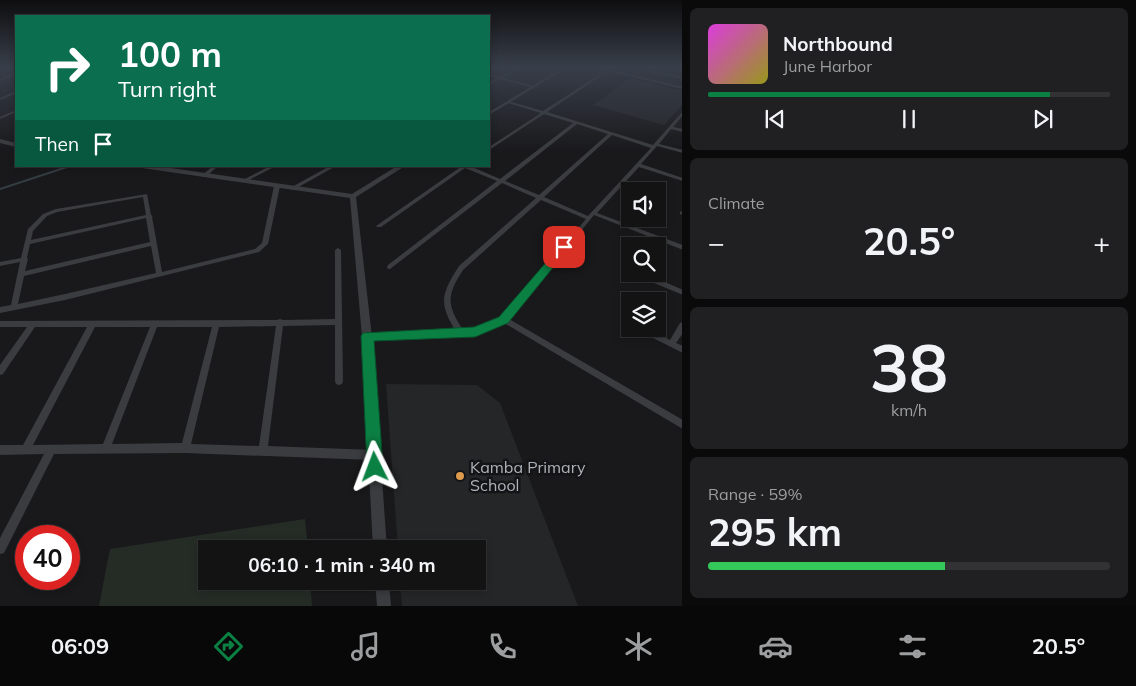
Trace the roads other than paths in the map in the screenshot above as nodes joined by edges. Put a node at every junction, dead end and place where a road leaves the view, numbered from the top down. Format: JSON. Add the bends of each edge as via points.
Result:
{"nodes":[{"id":1,"x":520,"y":95,"type":"edge"},
{"id":2,"x":570,"y":95,"type":"edge"},
{"id":3,"x":509,"y":102,"type":"junction"},
{"id":4,"x":15,"y":111,"type":"edge"},
{"id":5,"x":682,"y":112,"type":"edge"},
{"id":6,"x":490,"y":113,"type":"edge"},
{"id":7,"x":544,"y":113,"type":"junction"},
{"id":8,"x":0,"y":118,"type":"edge"},
{"id":9,"x":576,"y":123,"type":"junction"},
{"id":10,"x":670,"y":127,"type":"junction"},
{"id":11,"x":682,"y":130,"type":"edge"},
{"id":12,"x":611,"y":134,"type":"junction"},
{"id":13,"x":0,"y":141,"type":"edge"},
{"id":14,"x":15,"y":145,"type":"edge"},
{"id":15,"x":655,"y":146,"type":"junction"},
{"id":16,"x":490,"y":148,"type":"edge"},
{"id":17,"x":682,"y":152,"type":"edge"},
{"id":18,"x":638,"y":165,"type":"junction"},
{"id":19,"x":148,"y":167,"type":"edge"},
{"id":20,"x":215,"y":167,"type":"edge"},
{"id":21,"x":272,"y":167,"type":"edge"},
{"id":22,"x":332,"y":167,"type":"edge"},
{"id":23,"x":400,"y":167,"type":"edge"},
{"id":24,"x":464,"y":167,"type":"edge"},
{"id":25,"x":467,"y":167,"type":"edge"},
{"id":26,"x":204,"y":176,"type":"junction"},
{"id":27,"x":682,"y":180,"type":"edge"},
{"id":28,"x":243,"y":181,"type":"junction"},
{"id":29,"x":501,"y":181,"type":"junction"},
{"id":30,"x":278,"y":186,"type":"junction"},
{"id":31,"x":293,"y":188,"type":"junction"},
{"id":32,"x":353,"y":196,"type":"junction"},
{"id":33,"x":540,"y":198,"type":"junction"},
{"id":34,"x":591,"y":215,"type":"junction"},
{"id":35,"x":150,"y":216,"type":"junction"},
{"id":36,"x":379,"y":226,"type":"dead end"},
{"id":37,"x":28,"y":243,"type":"junction"},
{"id":38,"x":154,"y":243,"type":"junction"},
{"id":39,"x":682,"y":248,"type":"edge"},
{"id":40,"x":338,"y":250,"type":"dead end"},
{"id":41,"x":25,"y":259,"type":"junction"},
{"id":42,"x":0,"y":264,"type":"edge"},
{"id":43,"x":390,"y":267,"type":"dead end"},
{"id":44,"x":159,"y":273,"type":"junction"},
{"id":45,"x":22,"y":274,"type":"junction"},
{"id":46,"x":658,"y":282,"type":"edge"},
{"id":47,"x":682,"y":293,"type":"edge"},
{"id":48,"x":14,"y":308,"type":"junction"},
{"id":49,"x":0,"y":310,"type":"edge"},
{"id":50,"x":504,"y":320,"type":"junction"},
{"id":51,"x":280,"y":322,"type":"junction"},
{"id":52,"x":339,"y":322,"type":"junction"},
{"id":53,"x":0,"y":324,"type":"edge"},
{"id":54,"x":154,"y":324,"type":"junction"},
{"id":55,"x":216,"y":324,"type":"junction"},
{"id":56,"x":32,"y":325,"type":"junction"},
{"id":57,"x":92,"y":325,"type":"junction"},
{"id":58,"x":682,"y":325,"type":"edge"},
{"id":59,"x":461,"y":333,"type":"junction"},
{"id":60,"x":367,"y":336,"type":"junction"},
{"id":61,"x":658,"y":337,"type":"edge"},
{"id":62,"x":672,"y":344,"type":"junction"},
{"id":63,"x":682,"y":350,"type":"edge"},
{"id":64,"x":0,"y":372,"type":"edge"},
{"id":65,"x":339,"y":381,"type":"dead end"},
{"id":66,"x":682,"y":425,"type":"edge"},
{"id":67,"x":106,"y":448,"type":"junction"},
{"id":68,"x":185,"y":448,"type":"junction"},
{"id":69,"x":264,"y":449,"type":"junction"},
{"id":70,"x":0,"y":450,"type":"edge"},
{"id":71,"x":25,"y":450,"type":"junction"},
{"id":72,"x":51,"y":450,"type":"junction"},
{"id":73,"x":374,"y":455,"type":"junction"},
{"id":74,"x":379,"y":540,"type":"edge"},
{"id":75,"x":0,"y":549,"type":"edge"},
{"id":76,"x":383,"y":590,"type":"edge"},
{"id":77,"x":384,"y":606,"type":"edge"}],
"edges":[{"from":1,"to":3,"type":"street"},
{"from":2,"to":7,"type":"street"},
{"from":3,"to":6,"type":"street"},
{"from":3,"to":7,"type":"street"},
{"from":4,"to":8,"type":"street"},
{"from":5,"to":10,"type":"street"},
{"from":7,"to":9,"type":"street"},
{"from":7,"to":16,"type":"street"},
{"from":9,"to":12,"type":"street"},
{"from":9,"to":29,"type":"street"},
{"from":10,"to":11,"type":"street"},
{"from":10,"to":15,"type":"street"},
{"from":12,"to":15,"type":"street"},
{"from":12,"to":33,"type":"street"},
{"from":13,"to":14,"type":"street"},
{"from":15,"to":17,"type":"street"},
{"from":15,"to":18,"type":"street"},
{"from":18,"to":27,"type":"street"},
{"from":18,"to":34,"type":"street"},
{"from":19,"to":26,"type":"street"},
{"from":20,"to":26,"type":"street"},
{"from":21,"to":28,"type":"street"},
{"from":22,"to":31,"type":"street"},
{"from":23,"to":32,"type":"street"},
{"from":24,"to":36,"type":"street"},
{"from":25,"to":29,"type":"street"},
{"from":26,"to":28,"type":"street"},
{"from":28,"to":30,"type":"street"},
{"from":29,"to":33,"type":"street"},
{"from":29,"to":43,"type":"street"},
{"from":30,"to":31,"type":"street"},
{"from":30,"to":44,"type":"street","via":[[268,234],[261,248]]},
{"from":31,"to":32,"type":"street"},
{"from":32,"to":60,"type":"street"},
{"from":33,"to":34,"type":"street"},
{"from":33,"to":59,"type":"street","via":[[461,268],[448,287],[445,300],[448,314]]},
{"from":34,"to":39,"type":"street"},
{"from":34,"to":50,"type":"street"},
{"from":35,"to":37,"type":"street"},
{"from":35,"to":37,"type":"street","via":[[144,194],[56,211],[30,230]]},
{"from":35,"to":38,"type":"street"},
{"from":37,"to":41,"type":"street"},
{"from":38,"to":44,"type":"street"},
{"from":38,"to":45,"type":"street"},
{"from":40,"to":52,"type":"street"},
{"from":41,"to":42,"type":"street"},
{"from":41,"to":45,"type":"street"},
{"from":44,"to":48,"type":"street"},
{"from":45,"to":48,"type":"street"},
{"from":46,"to":47,"type":"street"},
{"from":48,"to":49,"type":"street"},
{"from":50,"to":59,"type":"street","via":[[475,332]]},
{"from":50,"to":66,"type":"street"},
{"from":51,"to":52,"type":"street"},
{"from":51,"to":55,"type":"street"},
{"from":51,"to":69,"type":"street"},
{"from":52,"to":65,"type":"street"},
{"from":53,"to":56,"type":"street"},
{"from":54,"to":55,"type":"street"},
{"from":54,"to":57,"type":"street"},
{"from":54,"to":67,"type":"street"},
{"from":55,"to":68,"type":"street"},
{"from":56,"to":57,"type":"street"},
{"from":56,"to":64,"type":"street"},
{"from":57,"to":71,"type":"street"},
{"from":58,"to":62,"type":"street"},
{"from":59,"to":60,"type":"street"},
{"from":60,"to":73,"type":"street"},
{"from":61,"to":62,"type":"street"},
{"from":62,"to":63,"type":"street"},
{"from":67,"to":68,"type":"street"},
{"from":67,"to":72,"type":"street"},
{"from":68,"to":69,"type":"street"},
{"from":69,"to":73,"type":"street"},
{"from":70,"to":71,"type":"street"},
{"from":71,"to":72,"type":"street"},
{"from":72,"to":75,"type":"street"},
{"from":73,"to":74,"type":"street"},
{"from":76,"to":77,"type":"street"}]}
